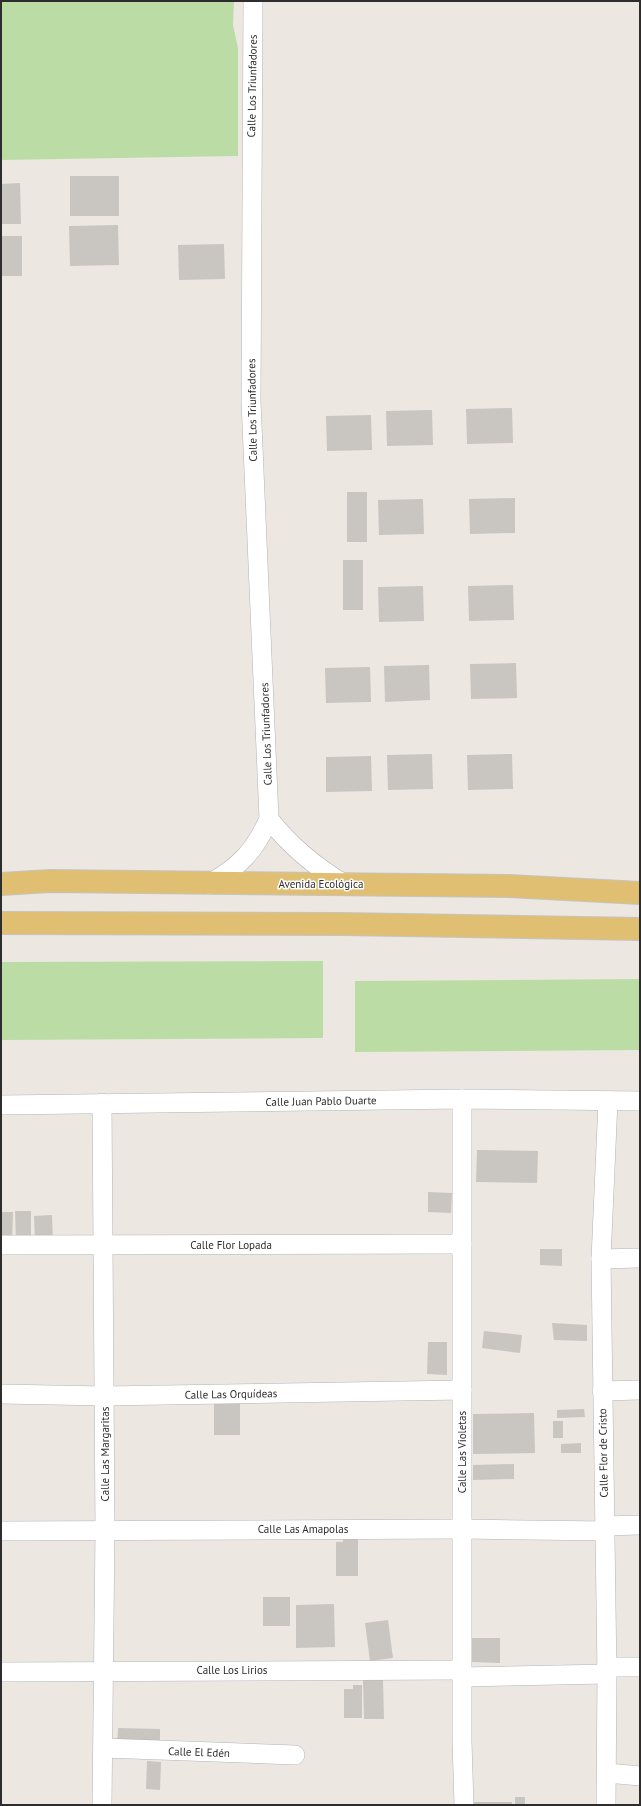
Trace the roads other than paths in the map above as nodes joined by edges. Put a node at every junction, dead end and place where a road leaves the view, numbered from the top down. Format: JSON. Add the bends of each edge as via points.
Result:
{"nodes":[{"id":1,"x":253,"y":1,"type":"edge"},
{"id":2,"x":269,"y":820,"type":"junction"},
{"id":3,"x":1,"y":884,"type":"edge"},
{"id":4,"x":209,"y":884,"type":"junction"},
{"id":5,"x":346,"y":884,"type":"junction"},
{"id":6,"x":640,"y":893,"type":"edge"},
{"id":7,"x":1,"y":924,"type":"edge"},
{"id":8,"x":640,"y":929,"type":"edge"},
{"id":9,"x":462,"y":1099,"type":"junction"},
{"id":10,"x":640,"y":1101,"type":"edge"},
{"id":11,"x":608,"y":1102,"type":"junction"},
{"id":12,"x":102,"y":1103,"type":"junction"},
{"id":13,"x":1,"y":1105,"type":"edge"},
{"id":14,"x":462,"y":1244,"type":"junction"},
{"id":15,"x":1,"y":1245,"type":"edge"},
{"id":16,"x":104,"y":1245,"type":"junction"},
{"id":17,"x":640,"y":1258,"type":"edge"},
{"id":18,"x":601,"y":1259,"type":"junction"},
{"id":19,"x":462,"y":1390,"type":"junction"},
{"id":20,"x":640,"y":1390,"type":"edge"},
{"id":21,"x":602,"y":1391,"type":"junction"},
{"id":22,"x":1,"y":1394,"type":"edge"},
{"id":23,"x":105,"y":1396,"type":"junction"},
{"id":24,"x":640,"y":1525,"type":"edge"},
{"id":25,"x":604,"y":1528,"type":"junction"},
{"id":26,"x":462,"y":1529,"type":"junction"},
{"id":27,"x":105,"y":1530,"type":"junction"},
{"id":28,"x":1,"y":1531,"type":"edge"},
{"id":29,"x":640,"y":1667,"type":"edge"},
{"id":30,"x":105,"y":1671,"type":"junction"},
{"id":31,"x":606,"y":1671,"type":"junction"},
{"id":32,"x":1,"y":1672,"type":"edge"},
{"id":33,"x":462,"y":1673,"type":"junction"},
{"id":34,"x":103,"y":1748,"type":"junction"},
{"id":35,"x":295,"y":1755,"type":"dead end"},
{"id":36,"x":606,"y":1772,"type":"junction"},
{"id":37,"x":640,"y":1776,"type":"edge"},
{"id":38,"x":102,"y":1805,"type":"edge"},
{"id":39,"x":464,"y":1805,"type":"edge"},
{"id":40,"x":606,"y":1805,"type":"edge"}],
"edges":[{"from":1,"to":2,"type":"street","name":"Calle Los Triunfadores","via":[[251,401]]},
{"from":2,"to":4,"type":"street","name":"Calle Los Triunfadores","via":[[260,840],[246,858]]},
{"from":2,"to":5,"type":"street","via":[[304,857],[324,873]]},
{"from":3,"to":4,"type":"main road","name":"Avenida Ecológica","via":[[50,881]]},
{"from":4,"to":5,"type":"main road","name":"Avenida Ecológica"},
{"from":5,"to":6,"type":"main road","name":"Avenida Ecológica","via":[[509,886]]},
{"from":7,"to":8,"type":"main road","via":[[349,924]]},
{"from":9,"to":11,"type":"street","name":"Calle Juan Pablo Duarte"},
{"from":9,"to":12,"type":"street","name":"Calle Juan Pablo Duarte"},
{"from":9,"to":14,"type":"street","name":"Calle Las Violetas"},
{"from":10,"to":11,"type":"street","name":"Calle Juan Pablo Duarte"},
{"from":11,"to":18,"type":"street","name":"Calle Flor de Cristo"},
{"from":12,"to":13,"type":"street","name":"Calle Juan Pablo Duarte"},
{"from":12,"to":16,"type":"street","name":"Calle Las Margaritas"},
{"from":14,"to":16,"type":"street","name":"Calle Flor Lopada"},
{"from":14,"to":19,"type":"street","name":"Calle Las Violetas"},
{"from":15,"to":16,"type":"street","name":"Calle Flor Lopada"},
{"from":16,"to":23,"type":"street","name":"Calle Las Margaritas"},
{"from":17,"to":18,"type":"street"},
{"from":18,"to":21,"type":"street","name":"Calle Flor de Cristo"},
{"from":19,"to":23,"type":"street","name":"Calle Las Orquídeas"},
{"from":19,"to":26,"type":"street","name":"Calle Las Violetas"},
{"from":20,"to":21,"type":"street"},
{"from":21,"to":25,"type":"street","name":"Calle Flor de Cristo"},
{"from":22,"to":23,"type":"street","name":"Calle Las Orquídeas"},
{"from":23,"to":27,"type":"street","name":"Calle Las Margaritas"},
{"from":24,"to":25,"type":"street","name":"Calle Las Amapolas"},
{"from":25,"to":26,"type":"street","name":"Calle Las Amapolas"},
{"from":25,"to":31,"type":"street","name":"Calle Flor de Cristo"},
{"from":26,"to":27,"type":"street","name":"Calle Las Amapolas"},
{"from":26,"to":33,"type":"street","name":"Calle Las Violetas"},
{"from":27,"to":28,"type":"street","name":"Calle Las Amapolas"},
{"from":27,"to":30,"type":"street","name":"Calle Las Margaritas"},
{"from":29,"to":31,"type":"street"},
{"from":30,"to":32,"type":"street","name":"Calle Los Lirios"},
{"from":30,"to":33,"type":"street","name":"Calle Los Lirios"},
{"from":30,"to":34,"type":"street","name":"Calle Las Margaritas"},
{"from":31,"to":33,"type":"street","name":"Calle Los Lirios"},
{"from":31,"to":36,"type":"street","name":"Calle Flor de Cristo"},
{"from":33,"to":39,"type":"street","name":"Calle Las Violetas"},
{"from":34,"to":35,"type":"street","name":"Calle El Edén"},
{"from":34,"to":38,"type":"street","name":"Calle Las Margaritas"},
{"from":36,"to":37,"type":"street"},
{"from":36,"to":40,"type":"street","name":"Calle Flor de Cristo"}]}
